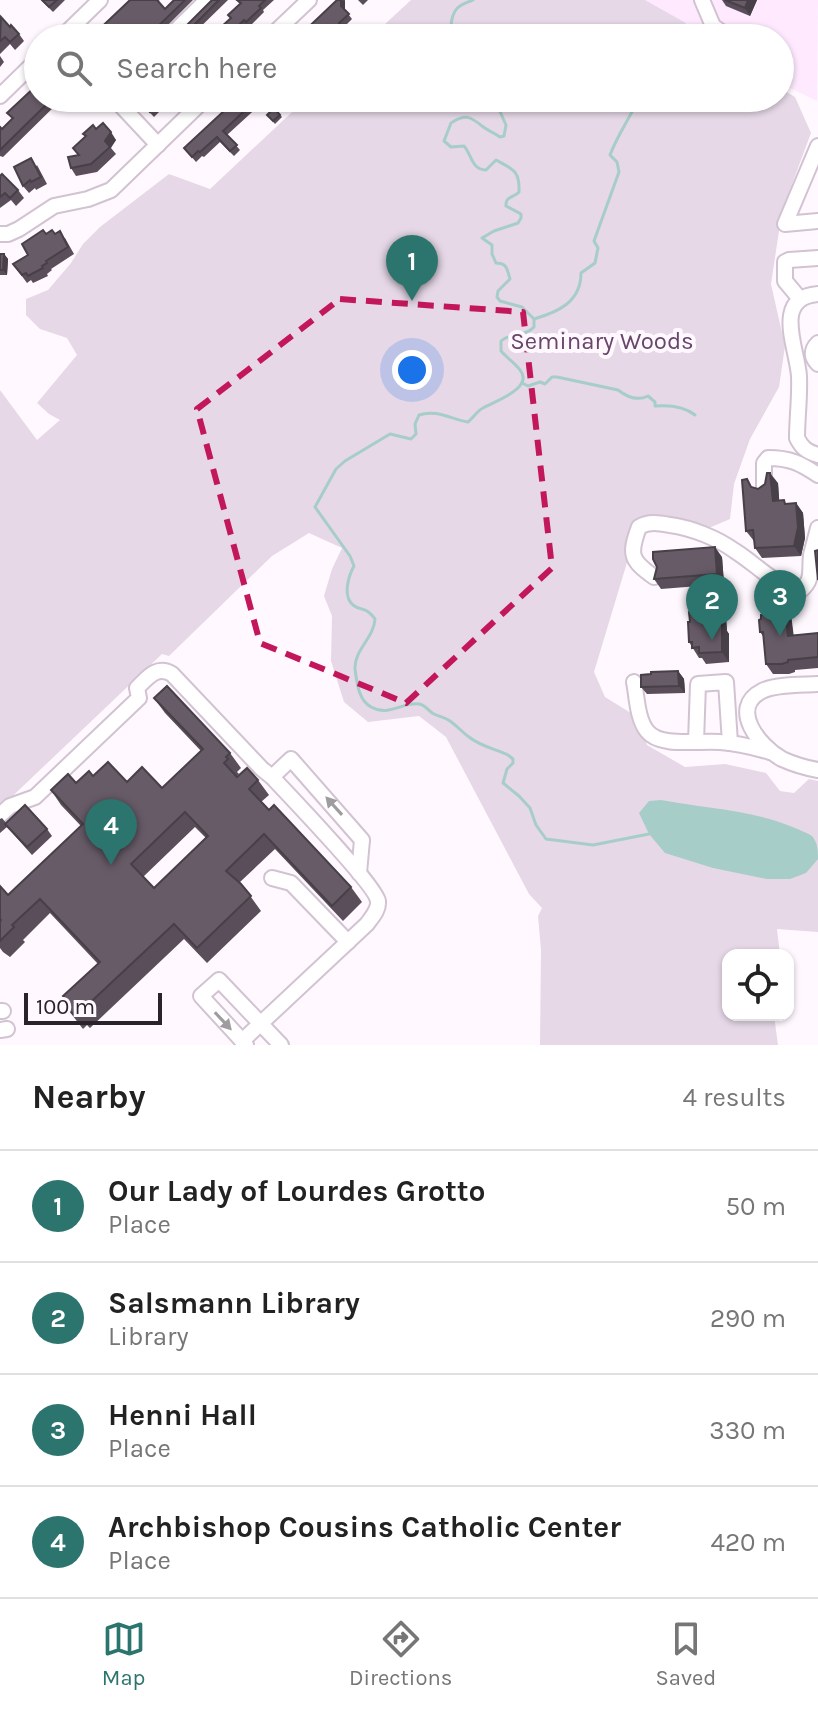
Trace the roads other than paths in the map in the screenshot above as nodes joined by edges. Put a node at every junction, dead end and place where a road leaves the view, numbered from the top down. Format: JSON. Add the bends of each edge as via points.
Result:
{"nodes":[{"id":1,"x":100,"y":0,"type":"edge"},
{"id":2,"x":207,"y":0,"type":"edge"},
{"id":3,"x":309,"y":0,"type":"edge"},
{"id":4,"x":702,"y":0,"type":"edge"},
{"id":5,"x":75,"y":24,"type":"edge"},
{"id":6,"x":182,"y":24,"type":"edge"},
{"id":7,"x":284,"y":24,"type":"edge"},
{"id":8,"x":712,"y":24,"type":"edge"},
{"id":9,"x":24,"y":73,"type":"edge"},
{"id":10,"x":0,"y":96,"type":"edge"},
{"id":11,"x":127,"y":112,"type":"edge"},
{"id":12,"x":192,"y":112,"type":"edge"},
{"id":13,"x":158,"y":145,"type":"junction"},
{"id":14,"x":818,"y":146,"type":"edge"},
{"id":15,"x":818,"y":221,"type":"edge"},
{"id":16,"x":0,"y":234,"type":"edge"},
{"id":17,"x":818,"y":258,"type":"edge"},
{"id":18,"x":818,"y":294,"type":"edge"},
{"id":19,"x":800,"y":299,"type":"junction"},
{"id":20,"x":794,"y":347,"type":"junction"},
{"id":21,"x":816,"y":353,"type":"edge"},
{"id":22,"x":818,"y":455,"type":"edge"},
{"id":23,"x":818,"y":475,"type":"edge"},
{"id":24,"x":764,"y":489,"type":"edge"},
{"id":25,"x":818,"y":528,"type":"edge"},
{"id":26,"x":654,"y":577,"type":"edge"},
{"id":27,"x":634,"y":682,"type":"dead end"},
{"id":28,"x":818,"y":684,"type":"edge"},
{"id":29,"x":696,"y":742,"type":"junction"},
{"id":30,"x":730,"y":743,"type":"junction"},
{"id":31,"x":774,"y":753,"type":"junction"},
{"id":32,"x":818,"y":770,"type":"edge"},
{"id":33,"x":267,"y":773,"type":"junction"},
{"id":34,"x":0,"y":815,"type":"edge"},
{"id":35,"x":359,"y":873,"type":"junction"},
{"id":36,"x":272,"y":878,"type":"dead end"},
{"id":37,"x":348,"y":942,"type":"junction"},
{"id":38,"x":261,"y":1023,"type":"junction"},
{"id":39,"x":244,"y":1043,"type":"edge"},
{"id":40,"x":281,"y":1045,"type":"edge"}],
"edges":[{"from":1,"to":5,"type":"street"},
{"from":2,"to":6,"type":"street"},
{"from":3,"to":7,"type":"street"},
{"from":4,"to":8,"type":"street"},
{"from":9,"to":10,"type":"street"},
{"from":11,"to":13,"type":"street"},
{"from":12,"to":13,"type":"street"},
{"from":13,"to":16,"type":"street","via":[[106,193],[54,206],[19,229]]},
{"from":14,"to":15,"type":"street","via":[[785,224]]},
{"from":17,"to":19,"type":"street","via":[[785,262],[785,281]]},
{"from":18,"to":19,"type":"street"},
{"from":19,"to":20,"type":"street","via":[[789,320]]},
{"from":20,"to":21,"type":"street"},
{"from":20,"to":22,"type":"street","via":[[799,376],[797,438],[801,447]]},
{"from":23,"to":24,"type":"street","via":[[787,458],[768,458]]},
{"from":25,"to":26,"type":"street","via":[[811,579],[800,591],[721,542],[677,526],[646,522],[639,527],[632,552]]},
{"from":27,"to":29,"type":"street","via":[[649,734],[666,741]]},
{"from":28,"to":31,"type":"street","via":[[769,688],[751,700],[747,719]]},
{"from":29,"to":30,"type":"street"},
{"from":29,"to":30,"type":"street","via":[[698,684],[726,682]]},
{"from":30,"to":31,"type":"street"},
{"from":31,"to":32,"type":"street"},
{"from":33,"to":34,"type":"street","via":[[172,674],[158,670],[137,688],[139,698],[35,797]]},
{"from":33,"to":35,"type":"street"},
{"from":35,"to":33,"type":"street","one_way":true,"via":[[360,835],[291,759]]},
{"from":35,"to":37,"type":"street","via":[[375,892],[377,908]]},
{"from":36,"to":37,"type":"street","via":[[291,883]]},
{"from":37,"to":38,"type":"street"},
{"from":38,"to":39,"type":"street"},
{"from":38,"to":39,"type":"street","one_way":true,"via":[[219,980],[201,996]]},
{"from":38,"to":40,"type":"street"}]}
